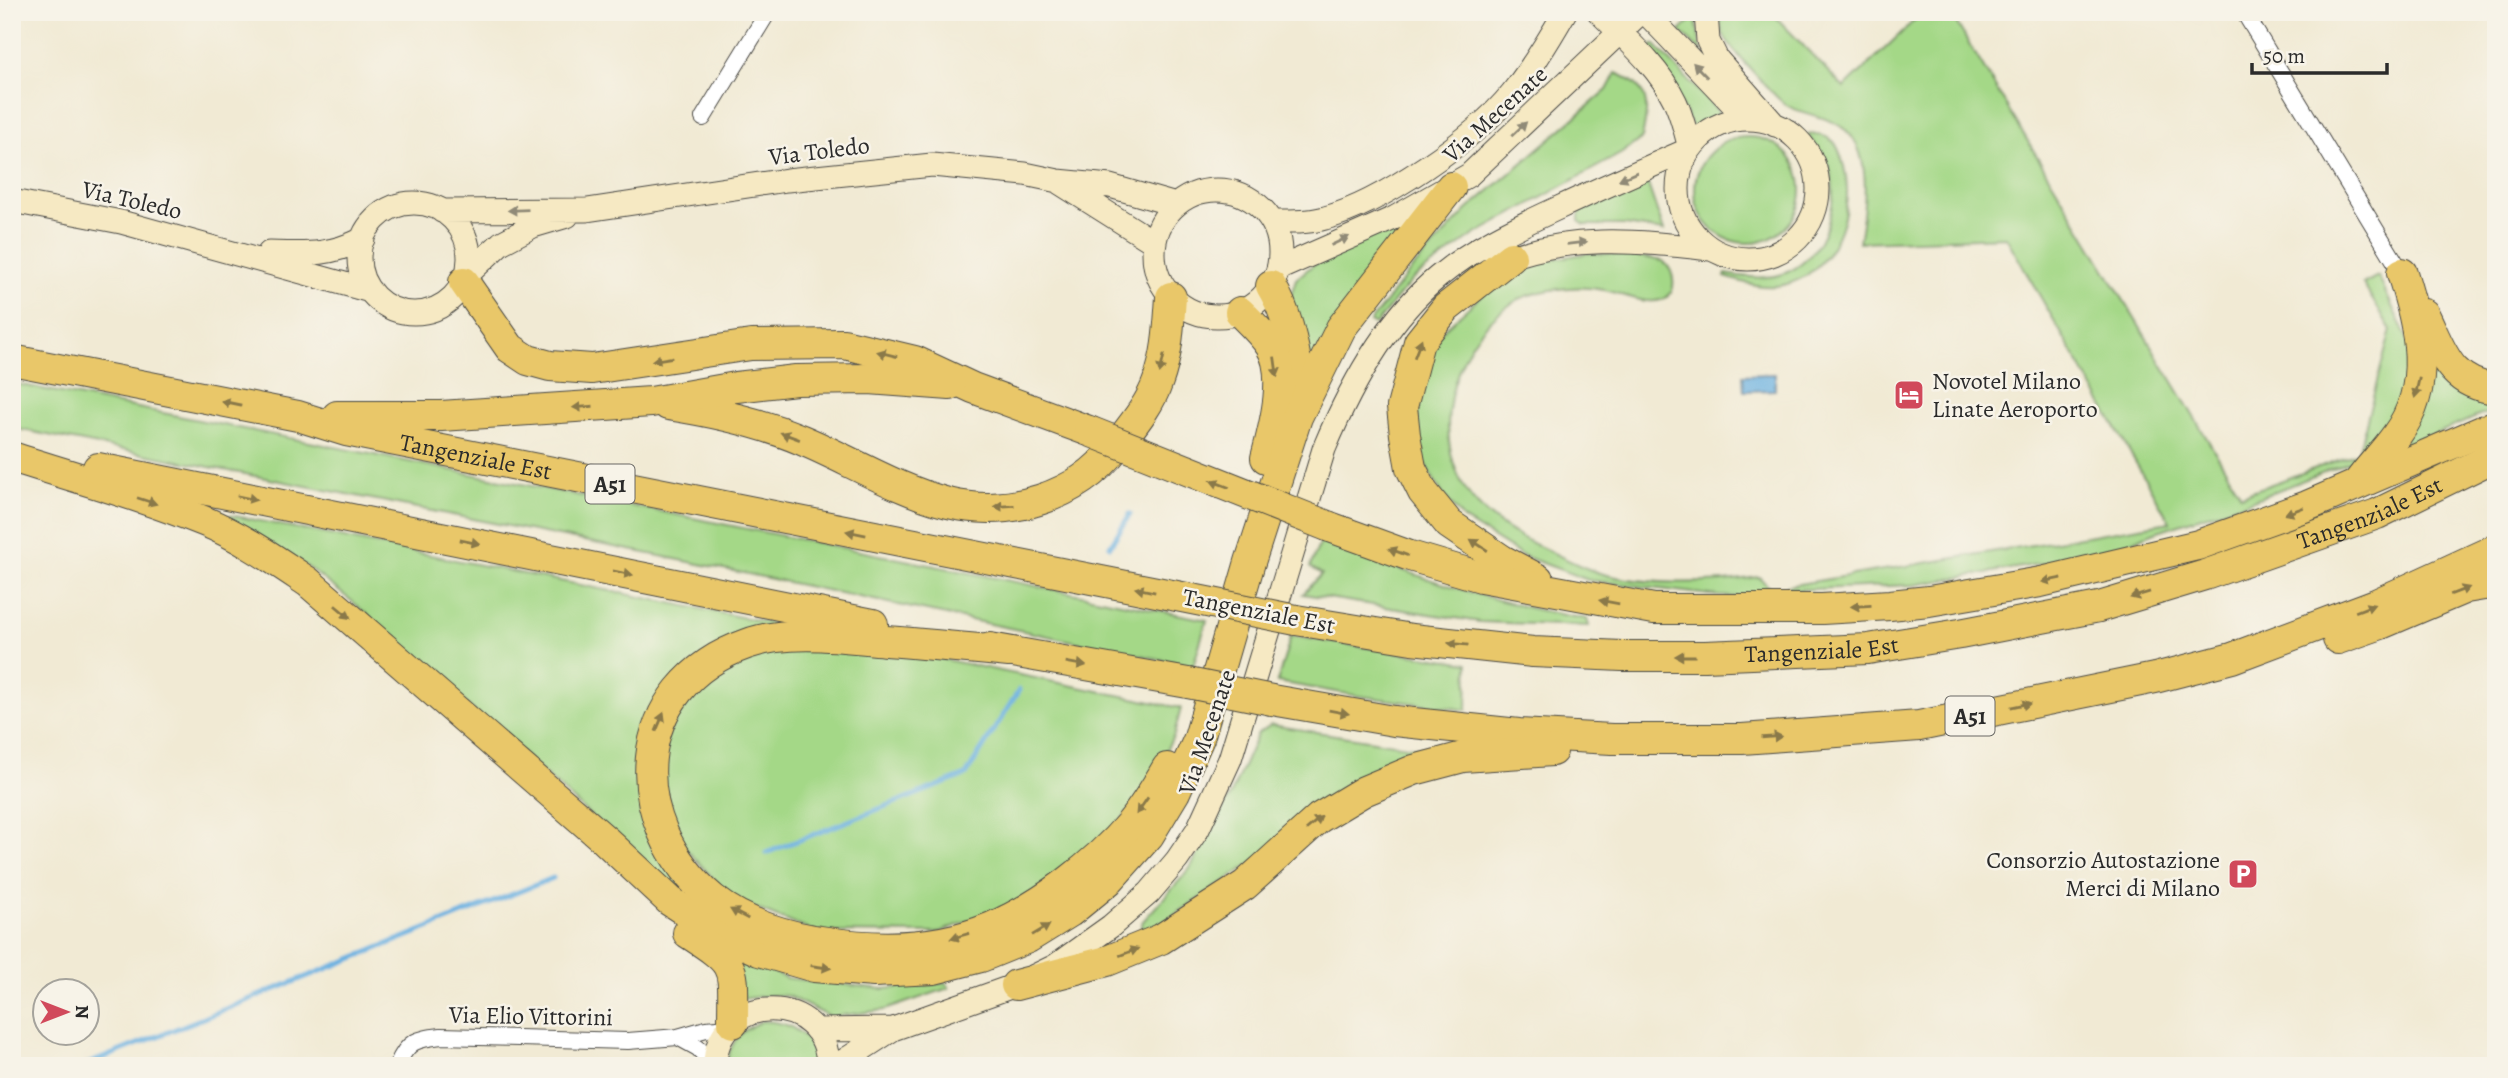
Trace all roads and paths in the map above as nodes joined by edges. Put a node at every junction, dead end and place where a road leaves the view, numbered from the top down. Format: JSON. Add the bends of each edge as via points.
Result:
{"nodes":[{"id":1,"x":768,"y":12,"type":"edge"},
{"id":2,"x":1565,"y":12,"type":"edge"},
{"id":3,"x":1599,"y":12,"type":"edge"},
{"id":4,"x":1643,"y":12,"type":"edge"},
{"id":5,"x":1706,"y":12,"type":"edge"},
{"id":6,"x":2244,"y":12,"type":"edge"},
{"id":7,"x":1620,"y":32,"type":"junction"},
{"id":8,"x":703,"y":118,"type":"dead end"},
{"id":9,"x":1747,"y":119,"type":"junction"},
{"id":10,"x":1776,"y":125,"type":"junction"},
{"id":11,"x":1690,"y":149,"type":"junction"},
{"id":12,"x":1058,"y":181,"type":"junction"},
{"id":13,"x":1451,"y":187,"type":"junction"},
{"id":14,"x":12,"y":201,"type":"edge"},
{"id":15,"x":1176,"y":205,"type":"junction"},
{"id":16,"x":587,"y":210,"type":"junction"},
{"id":17,"x":442,"y":211,"type":"junction"},
{"id":18,"x":1272,"y":222,"type":"junction"},
{"id":19,"x":363,"y":239,"type":"junction"},
{"id":20,"x":1154,"y":243,"type":"junction"},
{"id":21,"x":1710,"y":249,"type":"junction"},
{"id":22,"x":238,"y":253,"type":"junction"},
{"id":23,"x":1511,"y":257,"type":"junction"},
{"id":24,"x":2402,"y":274,"type":"junction"},
{"id":25,"x":1274,"y":277,"type":"junction"},
{"id":26,"x":465,"y":279,"type":"junction"},
{"id":27,"x":370,"y":291,"type":"junction"},
{"id":28,"x":1171,"y":297,"type":"junction"},
{"id":29,"x":1240,"y":312,"type":"junction"},
{"id":30,"x":1381,"y":343,"type":"junction"},
{"id":31,"x":12,"y":360,"type":"edge"},
{"id":32,"x":973,"y":388,"type":"junction"},
{"id":33,"x":2496,"y":388,"type":"edge"},
{"id":34,"x":651,"y":402,"type":"junction"},
{"id":35,"x":298,"y":416,"type":"junction"},
{"id":36,"x":1297,"y":417,"type":"junction"},
{"id":37,"x":2496,"y":425,"type":"edge"},
{"id":38,"x":12,"y":451,"type":"edge"},
{"id":39,"x":2496,"y":456,"type":"edge"},
{"id":40,"x":12,"y":457,"type":"edge"},
{"id":41,"x":2357,"y":485,"type":"junction"},
{"id":42,"x":2496,"y":549,"type":"edge"},
{"id":43,"x":2496,"y":583,"type":"edge"},
{"id":44,"x":1559,"y":592,"type":"junction"},
{"id":45,"x":1009,"y":652,"type":"junction"},
{"id":46,"x":2232,"y":658,"type":"junction"},
{"id":47,"x":1704,"y":741,"type":"junction"},
{"id":48,"x":507,"y":755,"type":"junction"},
{"id":49,"x":1016,"y":985,"type":"junction"},
{"id":50,"x":731,"y":1025,"type":"junction"},
{"id":51,"x":893,"y":1029,"type":"junction"},
{"id":52,"x":816,"y":1030,"type":"junction"},
{"id":53,"x":678,"y":1037,"type":"junction"},
{"id":54,"x":397,"y":1066,"type":"edge"},
{"id":55,"x":715,"y":1066,"type":"edge"},
{"id":56,"x":828,"y":1066,"type":"edge"},
{"id":57,"x":836,"y":1066,"type":"edge"}],
"edges":[{"from":1,"to":8,"type":"street"},
{"from":2,"to":18,"type":"street","name":"Via Mecenate","via":[[1510,96],[1468,135],[1408,179],[1323,219]]},
{"from":3,"to":7,"type":"street"},
{"from":4,"to":7,"type":"street","name":"Via Mecenate"},
{"from":9,"to":4,"type":"street","name":"Via Mecenate","one_way":true},
{"from":5,"to":10,"type":"street","name":"Via Mecenate","via":[[1708,41],[1717,59]]},
{"from":6,"to":24,"type":"street"},
{"from":7,"to":11,"type":"street","via":[[1669,92]]},
{"from":13,"to":7,"type":"street","name":"Via Mecenate","one_way":true,"via":[[1469,176]]},
{"from":9,"to":10,"type":"street","name":"Via Mecenate"},
{"from":9,"to":11,"type":"street","name":"Via Mecenate","via":[[1716,127]]},
{"from":10,"to":21,"type":"street","name":"Via Mecenate","via":[[1797,139],[1815,169],[1818,195],[1811,220],[1795,241],[1765,258],[1735,258]]},
{"from":11,"to":21,"type":"street","name":"Via Mecenate","via":[[1679,173],[1680,208],[1691,231]]},
{"from":11,"to":30,"type":"street","name":"Via Mecenate","one_way":true,"via":[[1502,235],[1464,258],[1437,278]]},
{"from":12,"to":15,"type":"street","name":"Via Toledo","via":[[1110,186]]},
{"from":12,"to":16,"type":"street","name":"Via Toledo","via":[[932,165],[787,180]]},
{"from":12,"to":20,"type":"street"},
{"from":25,"to":13,"type":"street","name":"Via Mecenate","one_way":true},
{"from":13,"to":36,"type":"highway","via":[[1341,328]]},
{"from":14,"to":22,"type":"street","name":"Via Toledo","via":[[121,222]]},
{"from":15,"to":18,"type":"street","via":[[1198,193],[1231,191],[1254,202]]},
{"from":15,"to":20,"type":"street","via":[[1162,222]]},
{"from":16,"to":17,"type":"street","one_way":true},
{"from":16,"to":26,"type":"street","via":[[533,226],[501,243]]},
{"from":17,"to":19,"type":"street","via":[[418,204],[394,207],[373,222]]},
{"from":17,"to":26,"type":"street","via":[[466,239]]},
{"from":18,"to":25,"type":"street","via":[[1280,253]]},
{"from":19,"to":22,"type":"street","via":[[341,250],[309,254]]},
{"from":19,"to":27,"type":"street","via":[[360,266]]},
{"from":20,"to":28,"type":"street","via":[[1156,271]]},
{"from":23,"to":21,"type":"street","name":"Via Mecenate","one_way":true,"via":[[1585,241]]},
{"from":22,"to":27,"type":"street"},
{"from":23,"to":30,"type":"street","name":"Via Mecenate","via":[[1451,288]]},
{"from":44,"to":23,"type":"highway","one_way":true,"via":[[1448,524],[1411,468],[1405,435],[1402,407],[1419,342],[1446,308]]},
{"from":24,"to":33,"type":"highway","via":[[2449,366],[2471,384]]},
{"from":24,"to":41,"type":"highway","one_way":true,"via":[[2420,344],[2420,378],[2402,428]]},
{"from":25,"to":29,"type":"street","name":"Via Mecenate","via":[[1255,304]]},
{"from":25,"to":36,"type":"highway","via":[[1296,357]]},
{"from":26,"to":27,"type":"street","via":[[448,302],[419,313],[389,307]]},
{"from":32,"to":26,"type":"highway","one_way":true,"via":[[915,361],[844,344],[751,345],[592,369],[550,366],[510,348]]},
{"from":28,"to":29,"type":"street","via":[[1200,314]]},
{"from":28,"to":34,"type":"highway","one_way":true,"via":[[1158,381],[1133,425],[1104,463],[1056,496],[1021,505],[950,503],[756,424]]},
{"from":29,"to":45,"type":"highway","one_way":true,"via":[[1270,345],[1277,363],[1277,405],[1259,483],[1174,755],[1129,824],[1079,873],[992,927],[904,947],[858,947],[809,940],[740,916],[714,900],[672,849],[650,789],[650,758],[657,727],[670,701],[713,659],[749,643],[786,637],[835,636]]},
{"from":30,"to":49,"type":"street","name":"Via Mecenate","via":[[1352,388],[1324,449],[1230,759],[1198,830],[1149,893],[1111,926],[1055,966]]},
{"from":35,"to":31,"type":"highway","name":"Tangenziale Est","number":"A51","one_way":true},
{"from":32,"to":34,"type":"highway","via":[[869,379],[796,380]]},
{"from":44,"to":32,"type":"highway","one_way":true,"bridge":true,"via":[[1422,560]]},
{"from":34,"to":35,"type":"highway","one_way":true,"via":[[441,416]]},
{"from":39,"to":35,"type":"highway","name":"Tangenziale Est","number":"A51","one_way":true,"bridge":true,"via":[[2377,514],[2099,607],[1868,649],[1691,656],[1545,652],[1412,639],[1296,620],[346,431]]},
{"from":48,"to":36,"type":"highway","one_way":true,"via":[[670,901],[716,931],[759,951],[814,967],[874,972],[934,969],[981,957],[1028,937],[1070,912],[1108,881],[1149,835],[1175,792],[1199,737]]},
{"from":37,"to":41,"type":"highway"},
{"from":38,"to":45,"type":"highway","number":"A51","one_way":true},
{"from":40,"to":48,"type":"highway","one_way":true,"via":[[164,506],[261,551],[308,582]]},
{"from":41,"to":44,"type":"highway","one_way":true,"via":[[2198,545],[2041,582],[1929,601],[1822,609],[1654,609]]},
{"from":46,"to":42,"type":"highway","number":"A51","one_way":true,"via":[[2376,604]]},
{"from":46,"to":43,"type":"highway","one_way":true,"via":[[2278,659],[2381,624],[2466,588]]},
{"from":45,"to":47,"type":"highway","number":"A51","one_way":true,"bridge":true,"via":[[1394,721],[1519,734]]},
{"from":47,"to":46,"type":"highway","number":"A51","one_way":true,"via":[[1919,726]]},
{"from":49,"to":47,"type":"highway","one_way":true,"via":[[1107,961],[1161,939],[1245,885],[1319,818],[1364,791],[1414,770],[1463,758]]},
{"from":48,"to":50,"type":"highway","via":[[538,803],[567,831],[673,923],[725,960],[735,983]]},
{"from":49,"to":51,"type":"street","name":"Via Mecenate"},
{"from":50,"to":52,"type":"street","via":[[756,1011],[778,1009],[799,1016]]},
{"from":50,"to":53,"type":"street","name":"Via Elio Vittorini"},
{"from":50,"to":55,"type":"street","via":[[717,1049]]},
{"from":51,"to":52,"type":"street","name":"Via Mecenate"},
{"from":51,"to":57,"type":"street","name":"Via Mecenate"},
{"from":52,"to":56,"type":"street"},
{"from":53,"to":54,"type":"street","name":"Via Elio Vittorini","via":[[628,1041],[441,1036],[417,1039]]},
{"from":53,"to":55,"type":"street","via":[[698,1048]]}]}
